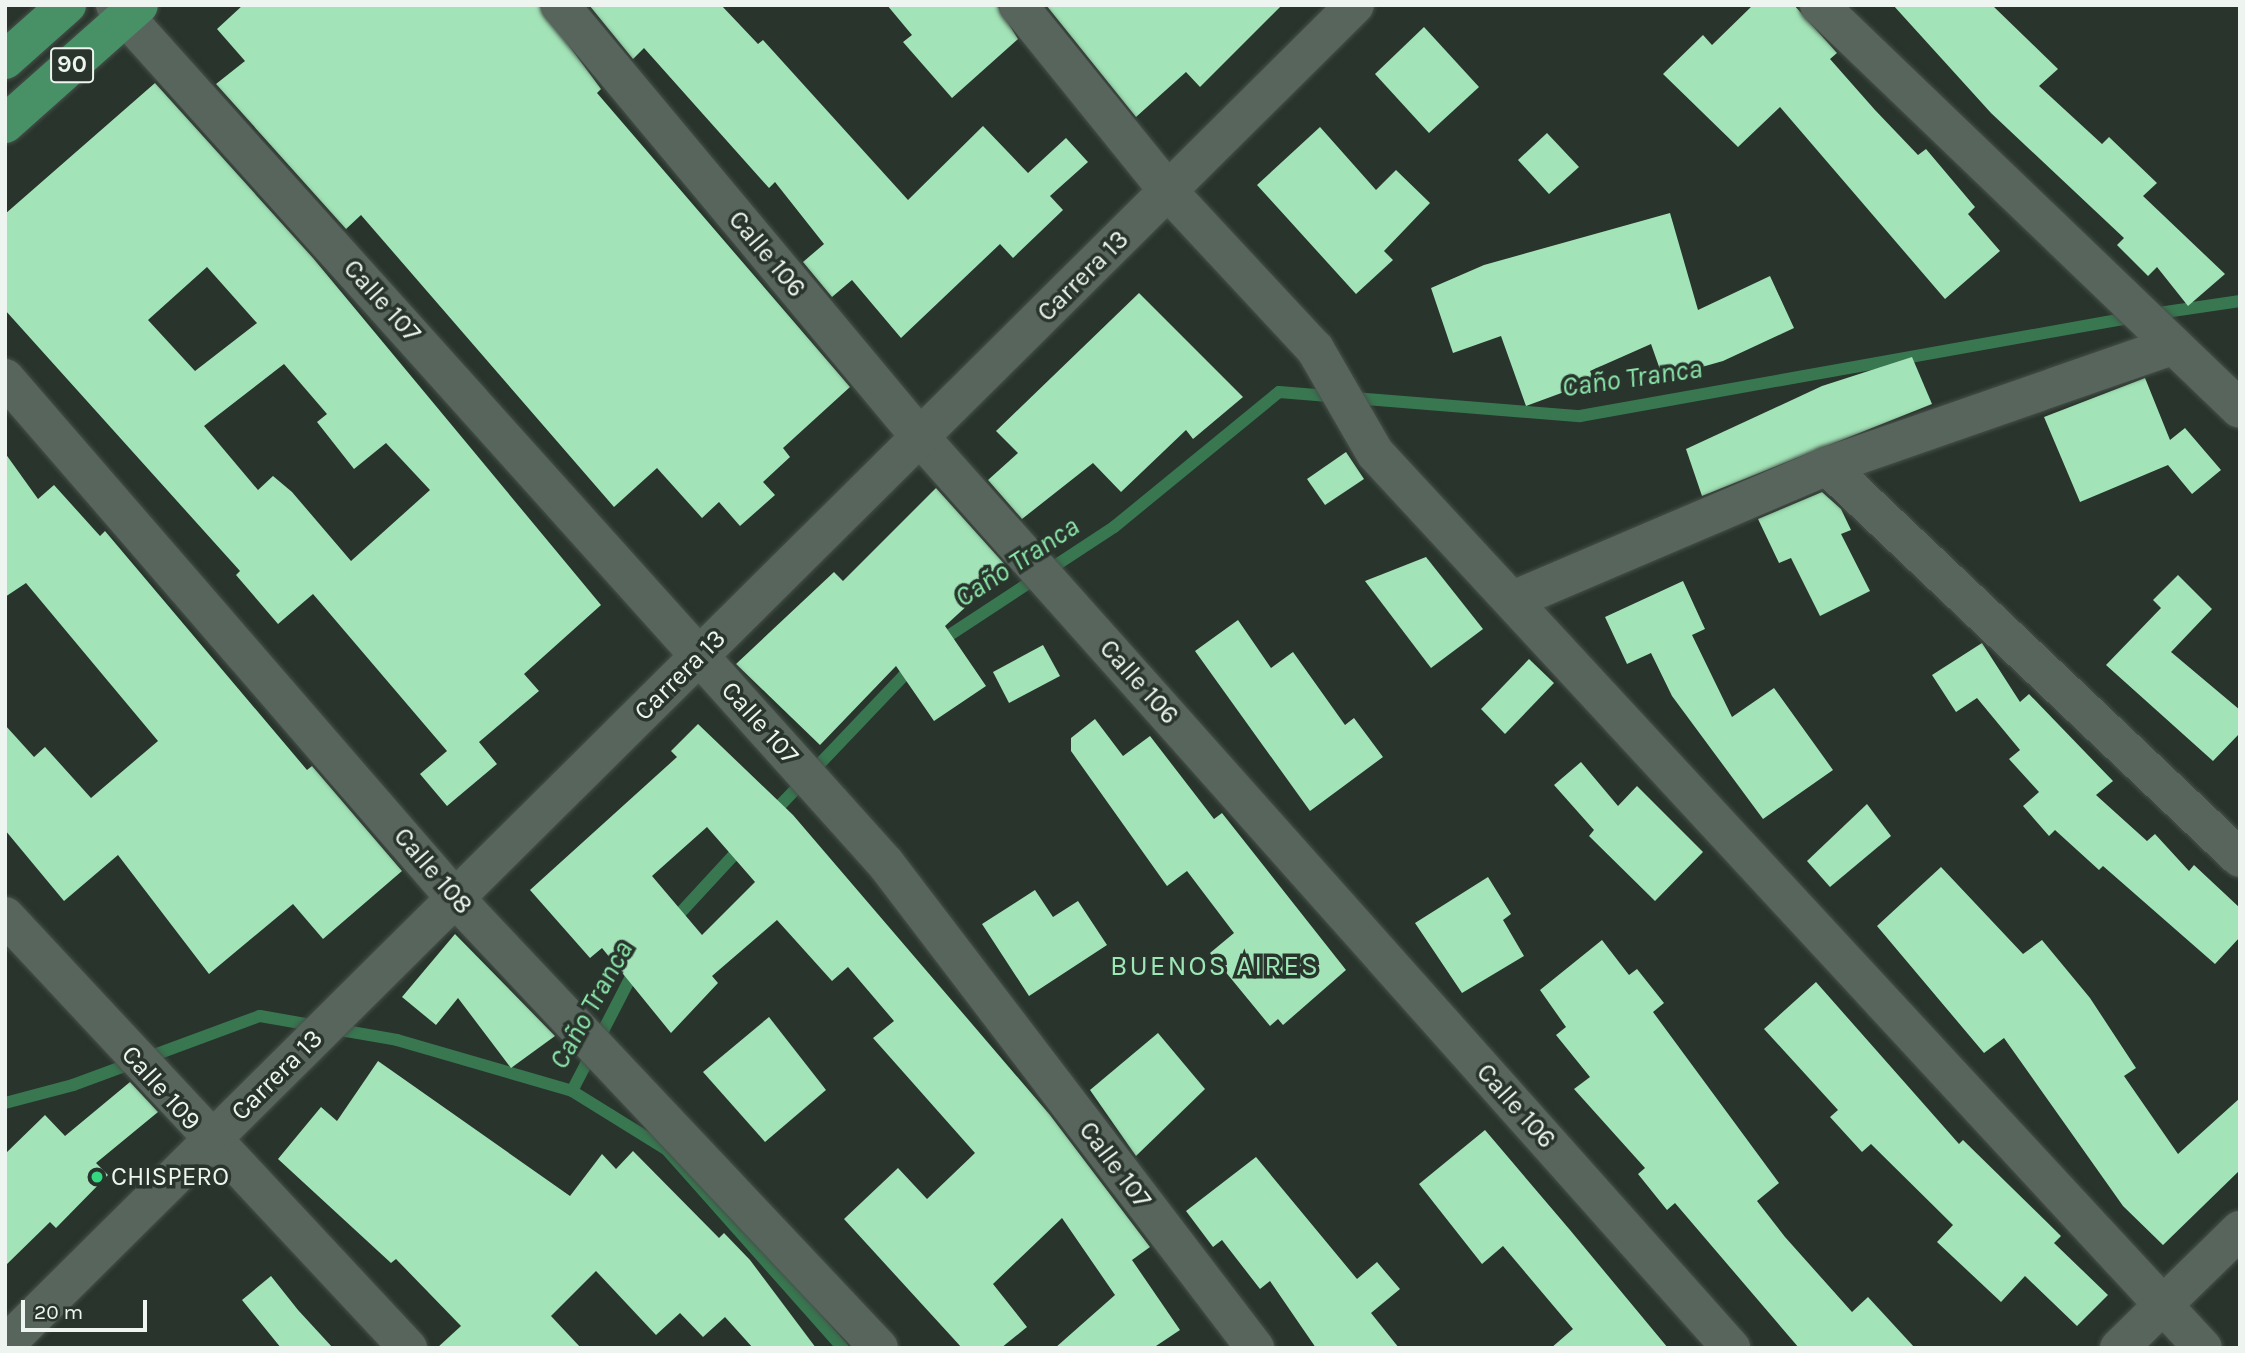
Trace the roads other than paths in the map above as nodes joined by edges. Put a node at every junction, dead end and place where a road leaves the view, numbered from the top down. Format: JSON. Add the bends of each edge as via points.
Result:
{"nodes":[{"id":1,"x":67,"y":5,"type":"edge"},
{"id":2,"x":559,"y":5,"type":"edge"},
{"id":3,"x":1018,"y":5,"type":"edge"},
{"id":4,"x":1355,"y":5,"type":"edge"},
{"id":5,"x":1819,"y":5,"type":"edge"},
{"id":6,"x":127,"y":9,"type":"edge"},
{"id":7,"x":5,"y":60,"type":"edge"},
{"id":8,"x":5,"y":124,"type":"edge"},
{"id":9,"x":1168,"y":191,"type":"junction"},
{"id":10,"x":2165,"y":339,"type":"junction"},
{"id":11,"x":5,"y":378,"type":"edge"},
{"id":12,"x":2240,"y":409,"type":"edge"},
{"id":13,"x":920,"y":437,"type":"junction"},
{"id":14,"x":1827,"y":467,"type":"junction"},
{"id":15,"x":1513,"y":600,"type":"junction"},
{"id":16,"x":699,"y":655,"type":"junction"},
{"id":17,"x":2240,"y":858,"type":"edge"},
{"id":18,"x":456,"y":898,"type":"junction"},
{"id":19,"x":5,"y":916,"type":"edge"},
{"id":20,"x":210,"y":1141,"type":"junction"},
{"id":21,"x":2240,"y":1230,"type":"edge"},
{"id":22,"x":2165,"y":1305,"type":"junction"},
{"id":23,"x":5,"y":1345,"type":"edge"},
{"id":24,"x":1252,"y":1347,"type":"edge"},
{"id":25,"x":408,"y":1348,"type":"edge"},
{"id":26,"x":879,"y":1348,"type":"edge"},
{"id":27,"x":1731,"y":1348,"type":"edge"},
{"id":28,"x":2119,"y":1348,"type":"edge"},
{"id":29,"x":2203,"y":1348,"type":"edge"}],
"edges":[{"from":1,"to":7,"type":"main road","number":"90"},
{"from":2,"to":13,"type":"street","name":"Calle 106"},
{"from":3,"to":9,"type":"street"},
{"from":4,"to":9,"type":"street","name":"Carrera 13"},
{"from":5,"to":10,"type":"street"},
{"from":6,"to":8,"type":"main road","number":"90"},
{"from":6,"to":16,"type":"street","name":"Calle 107"},
{"from":9,"to":13,"type":"street","name":"Carrera 13"},
{"from":9,"to":15,"type":"street","via":[[1315,349],[1375,453]]},
{"from":10,"to":12,"type":"street"},
{"from":10,"to":14,"type":"street"},
{"from":11,"to":18,"type":"street","name":"Calle 108"},
{"from":13,"to":16,"type":"street","name":"Carrera 13"},
{"from":13,"to":27,"type":"street","name":"Calle 106"},
{"from":14,"to":15,"type":"street"},
{"from":14,"to":17,"type":"street"},
{"from":15,"to":22,"type":"street"},
{"from":16,"to":18,"type":"street","name":"Carrera 13"},
{"from":16,"to":24,"type":"street","name":"Calle 107","via":[[887,864]]},
{"from":18,"to":20,"type":"street","name":"Carrera 13"},
{"from":18,"to":26,"type":"street","name":"Calle 108"},
{"from":19,"to":20,"type":"street","name":"Calle 109"},
{"from":20,"to":23,"type":"street","name":"Carrera 13"},
{"from":20,"to":25,"type":"street","name":"Calle 109"},
{"from":21,"to":22,"type":"street"},
{"from":22,"to":28,"type":"street"},
{"from":22,"to":29,"type":"street"}]}
